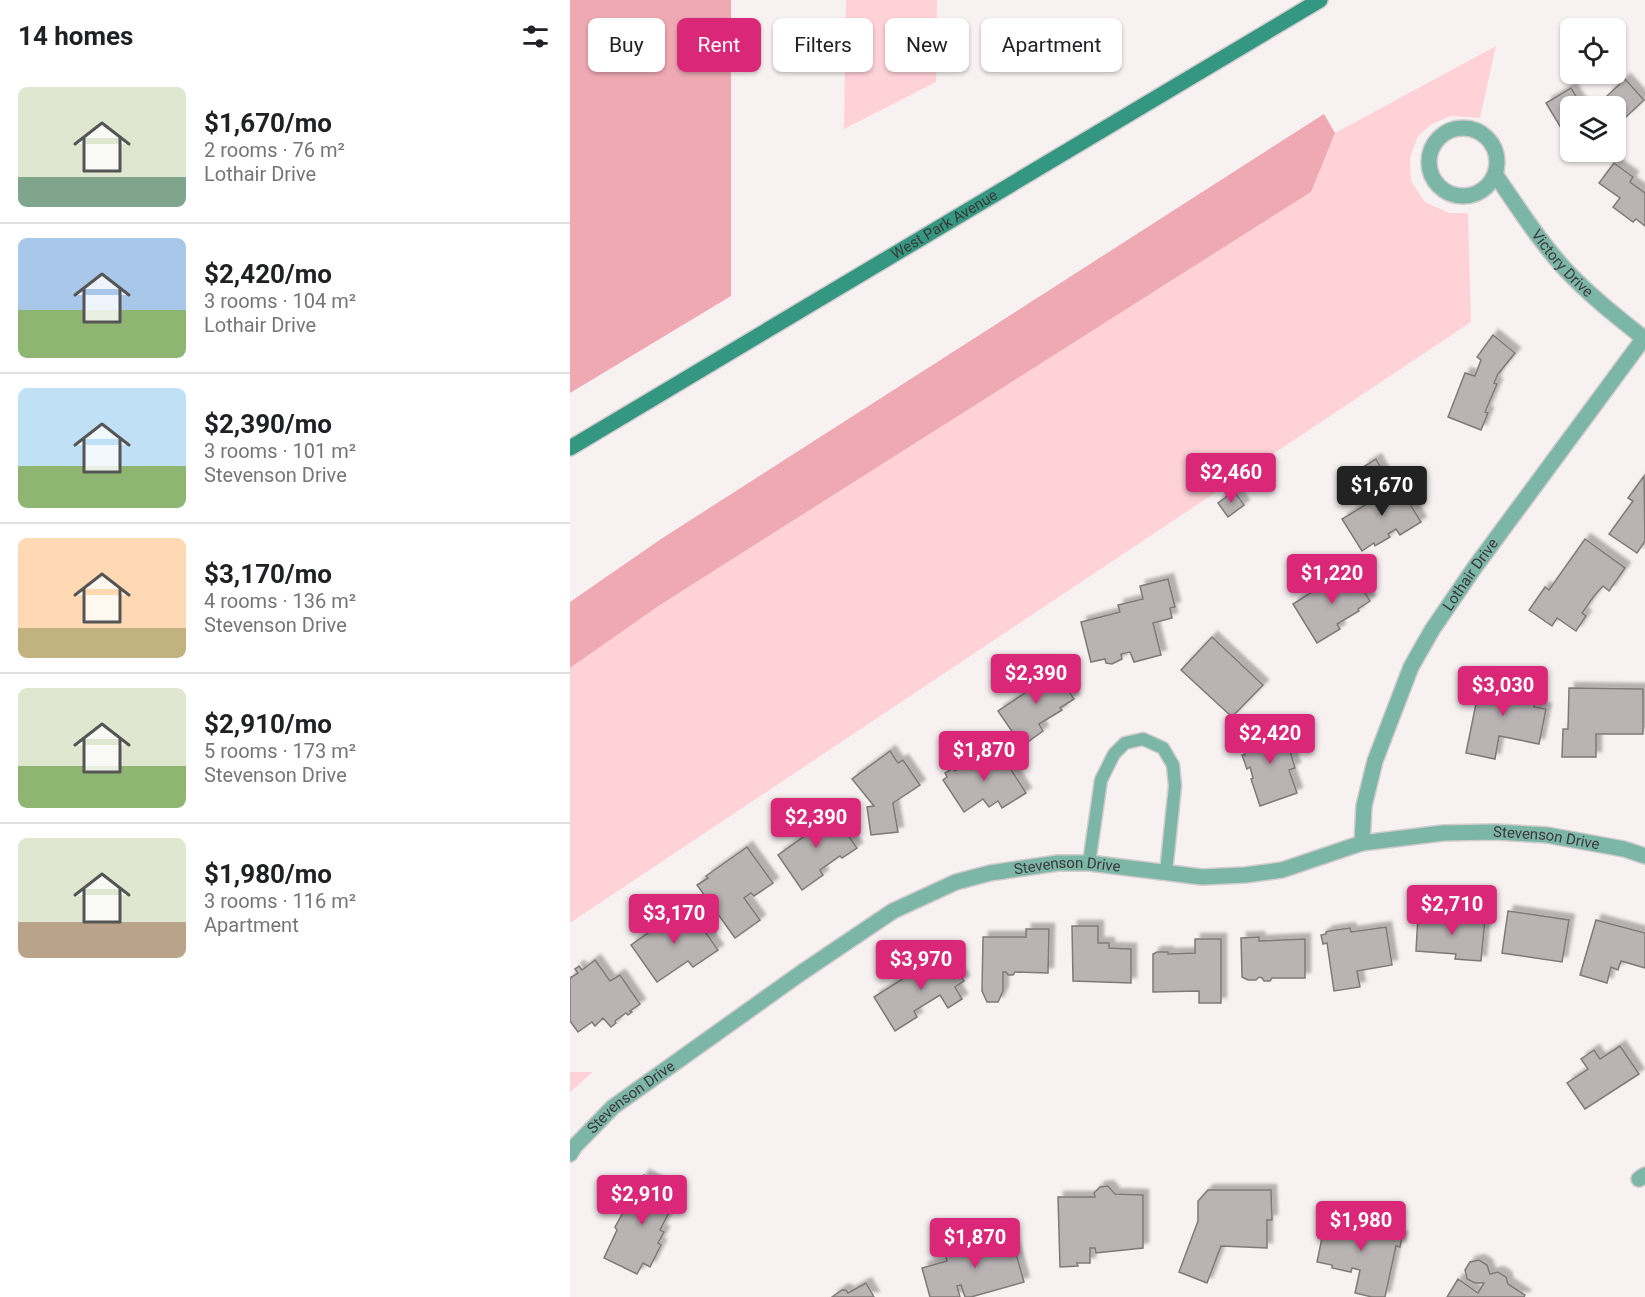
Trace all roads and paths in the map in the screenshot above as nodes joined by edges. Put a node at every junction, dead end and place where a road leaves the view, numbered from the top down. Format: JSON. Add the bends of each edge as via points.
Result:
{"nodes":[{"id":1,"x":1320,"y":0,"type":"edge"},
{"id":2,"x":1495,"y":174,"type":"junction"},
{"id":3,"x":1644,"y":339,"type":"edge"},
{"id":4,"x":570,"y":448,"type":"edge"},
{"id":5,"x":1362,"y":843,"type":"junction"},
{"id":6,"x":1645,"y":856,"type":"edge"},
{"id":7,"x":1089,"y":863,"type":"junction"},
{"id":8,"x":1166,"y":872,"type":"junction"},
{"id":9,"x":570,"y":1154,"type":"edge"}],
"edges":[{"from":1,"to":4,"type":"main road","name":"West Park Avenue"},
{"from":2,"to":2,"type":"street","via":[[1496,152],[1474,130],[1463,128],[1443,135],[1430,153],[1432,176],[1448,193],[1459,196],[1481,191]]},
{"from":2,"to":3,"type":"street","name":"Victory Drive","via":[[1538,237],[1565,268]]},
{"from":3,"to":5,"type":"street","name":"Lothair Drive","via":[[1431,630],[1411,667],[1375,761],[1364,806]]},
{"from":5,"to":6,"type":"street","name":"Stevenson Drive","via":[[1443,833],[1496,832],[1547,835]]},
{"from":5,"to":8,"type":"street","name":"Stevenson Drive","via":[[1282,870],[1202,877]]},
{"from":7,"to":8,"type":"street","name":"Stevenson Drive"},
{"from":7,"to":8,"type":"lane","via":[[1101,780],[1114,754],[1125,743],[1143,739],[1163,748],[1173,765],[1175,786]]},
{"from":7,"to":9,"type":"street","name":"Stevenson Drive","via":[[1058,863],[990,873],[956,882],[893,911],[613,1107]]}]}
